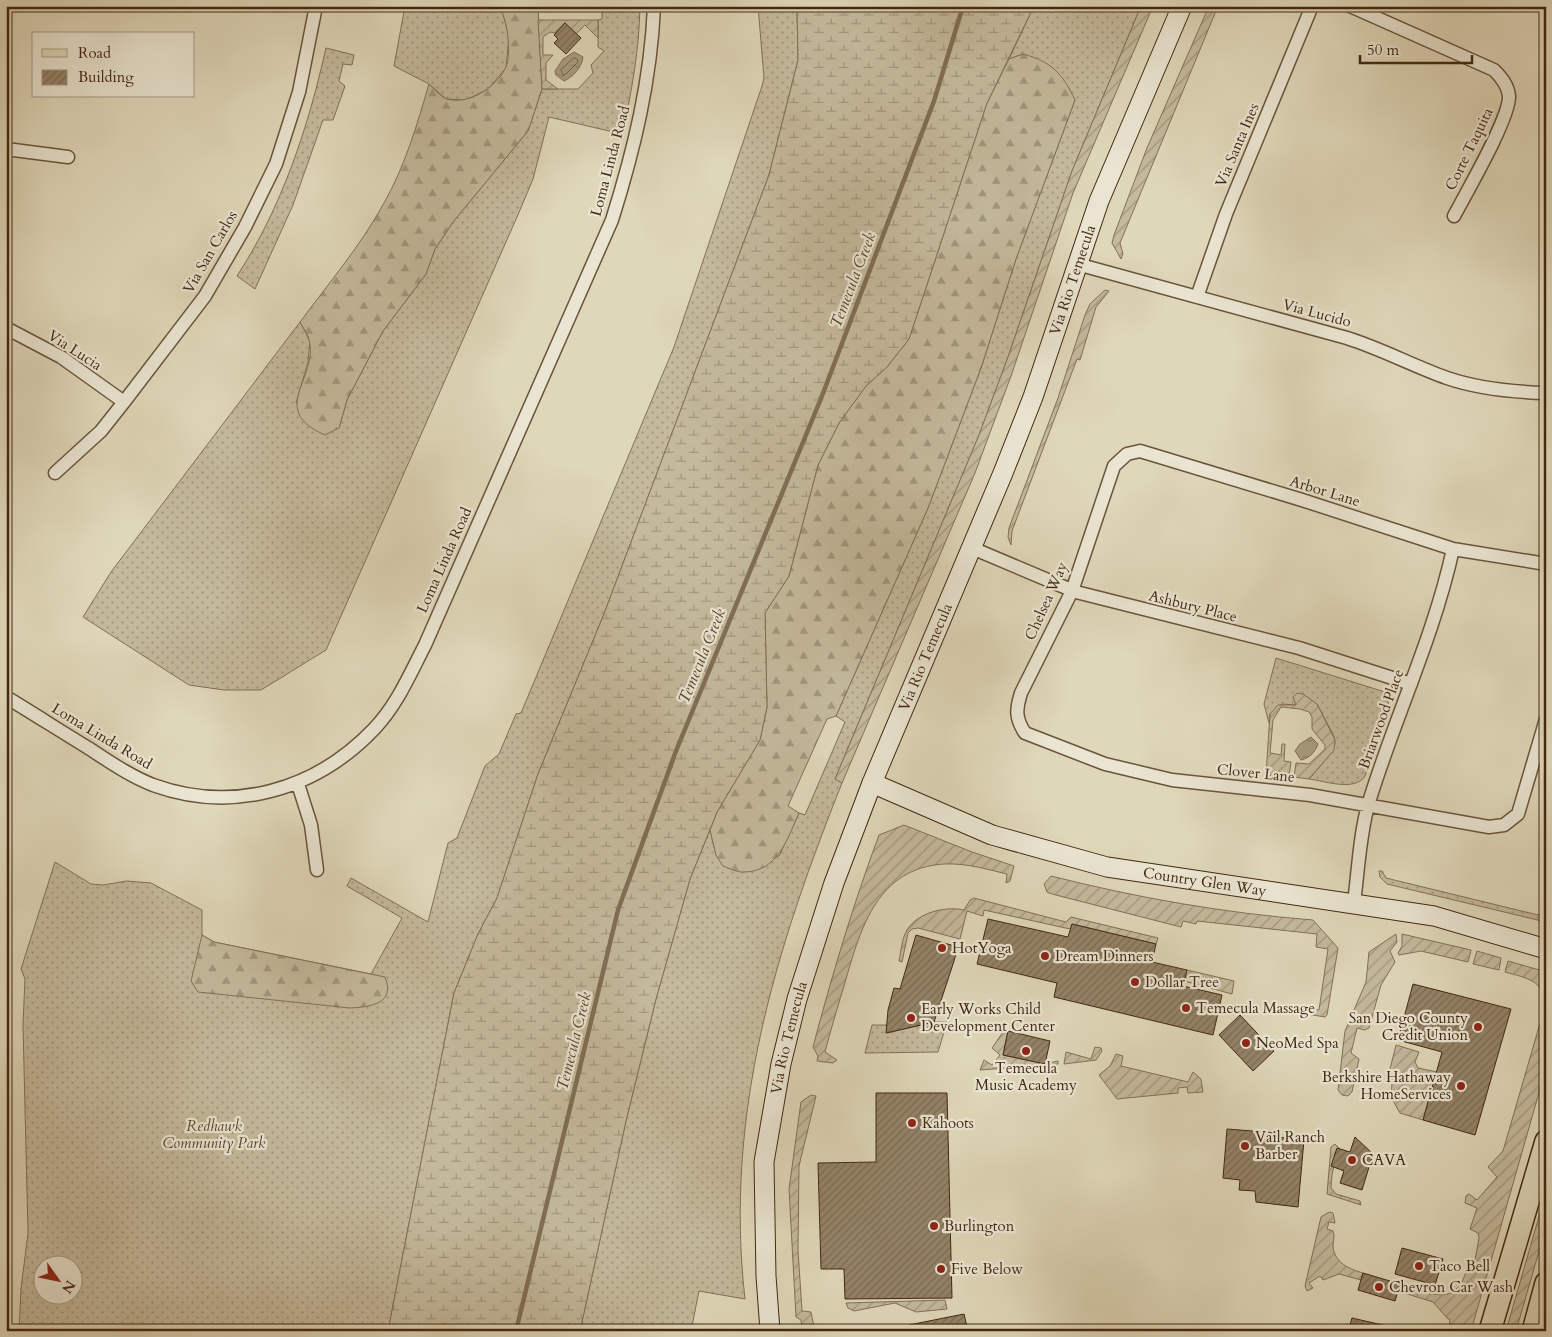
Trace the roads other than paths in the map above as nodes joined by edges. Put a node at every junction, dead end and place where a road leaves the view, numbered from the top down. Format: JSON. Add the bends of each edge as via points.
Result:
{"nodes":[{"id":1,"x":316,"y":6,"type":"edge"},
{"id":2,"x":654,"y":6,"type":"edge"},
{"id":3,"x":1182,"y":6,"type":"edge"},
{"id":4,"x":1312,"y":6,"type":"edge"},
{"id":5,"x":1350,"y":6,"type":"edge"},
{"id":6,"x":6,"y":149,"type":"edge"},
{"id":7,"x":68,"y":156,"type":"dead end"},
{"id":8,"x":1454,"y":216,"type":"dead end"},
{"id":9,"x":1077,"y":264,"type":"junction"},
{"id":10,"x":1197,"y":297,"type":"junction"},
{"id":11,"x":6,"y":328,"type":"edge"},
{"id":12,"x":1546,"y":393,"type":"edge"},
{"id":13,"x":124,"y":402,"type":"junction"},
{"id":14,"x":55,"y":473,"type":"dead end"},
{"id":15,"x":1109,"y":480,"type":"joint"},
{"id":16,"x":972,"y":548,"type":"junction"},
{"id":17,"x":1453,"y":549,"type":"junction"},
{"id":18,"x":1546,"y":564,"type":"edge"},
{"id":19,"x":1072,"y":590,"type":"junction"},
{"id":20,"x":1411,"y":684,"type":"junction"},
{"id":21,"x":6,"y":697,"type":"edge"},
{"id":22,"x":1546,"y":719,"type":"edge"},
{"id":23,"x":1025,"y":732,"type":"joint"},
{"id":24,"x":872,"y":783,"type":"junction"},
{"id":25,"x":298,"y":784,"type":"junction"},
{"id":26,"x":1368,"y":804,"type":"junction"},
{"id":27,"x":317,"y":870,"type":"dead end"},
{"id":28,"x":1354,"y":903,"type":"junction"},
{"id":29,"x":1546,"y":949,"type":"edge"},
{"id":30,"x":1546,"y":1142,"type":"edge"},
{"id":31,"x":1546,"y":1283,"type":"edge"},
{"id":32,"x":770,"y":1331,"type":"edge"},
{"id":33,"x":1490,"y":1331,"type":"edge"},
{"id":34,"x":1532,"y":1331,"type":"edge"}],
"edges":[{"from":1,"to":13,"type":"street","name":"Via San Carlos","via":[[299,92],[276,164],[245,227],[205,296]]},
{"from":2,"to":25,"type":"street","name":"Loma Linda Road","via":[[643,105],[612,220],[425,645],[400,695],[374,728],[341,759]]},
{"from":3,"to":9,"type":"street","name":"Via Rio Temecula","via":[[1099,202]]},
{"from":4,"to":10,"type":"street","name":"Via Santa Ines","via":[[1226,214]]},
{"from":5,"to":8,"type":"street","name":"Corte Taquita","via":[[1494,70],[1504,80],[1509,96],[1505,116]]},
{"from":6,"to":7,"type":"street"},
{"from":9,"to":10,"type":"street","name":"Via Lucido"},
{"from":9,"to":16,"type":"street","name":"Via Rio Temecula","via":[[1033,396]]},
{"from":10,"to":12,"type":"street","name":"Via Lucido","via":[[1348,338],[1447,378],[1476,386]]},
{"from":11,"to":13,"type":"street","name":"Via Lucia","via":[[61,357]]},
{"from":13,"to":14,"type":"street","name":"Via San Carlos","via":[[101,431]]},
{"from":15,"to":17,"type":"street","name":"Arbor Lane","via":[[1114,466],[1127,454],[1140,451]]},
{"from":15,"to":19,"type":"street","name":"Chelsea Way"},
{"from":16,"to":19,"type":"street","name":"Ashbury Place"},
{"from":16,"to":24,"type":"street","name":"Via Rio Temecula"},
{"from":17,"to":18,"type":"street","name":"Arbor Lane"},
{"from":17,"to":20,"type":"street","name":"Briarwood Place","via":[[1446,580]]},
{"from":19,"to":20,"type":"street","name":"Ashbury Place","via":[[1299,648]]},
{"from":19,"to":23,"type":"street","name":"Chelsea Way","via":[[1015,711]]},
{"from":20,"to":26,"type":"street","name":"Briarwood Place"},
{"from":21,"to":25,"type":"street","name":"Loma Linda Road","via":[[122,769],[151,784],[180,793],[214,797],[252,795]]},
{"from":22,"to":26,"type":"street","name":"Clover Lane","via":[[1518,814],[1504,825],[1489,827]]},
{"from":23,"to":26,"type":"street","name":"Clover Lane","via":[[1105,764],[1154,777],[1310,794]]},
{"from":24,"to":28,"type":"street","name":"Country Glen Way","via":[[992,835],[1107,867]]},
{"from":24,"to":32,"type":"street","name":"Via Rio Temecula","via":[[831,892],[797,999],[781,1064],[764,1162]]},
{"from":25,"to":27,"type":"street","via":[[311,825]]},
{"from":26,"to":28,"type":"street","name":"Briarwood Place"},
{"from":28,"to":29,"type":"street","name":"Country Glen Way","via":[[1434,916]]},
{"from":30,"to":33,"type":"main road"},
{"from":31,"to":34,"type":"main road"}]}
